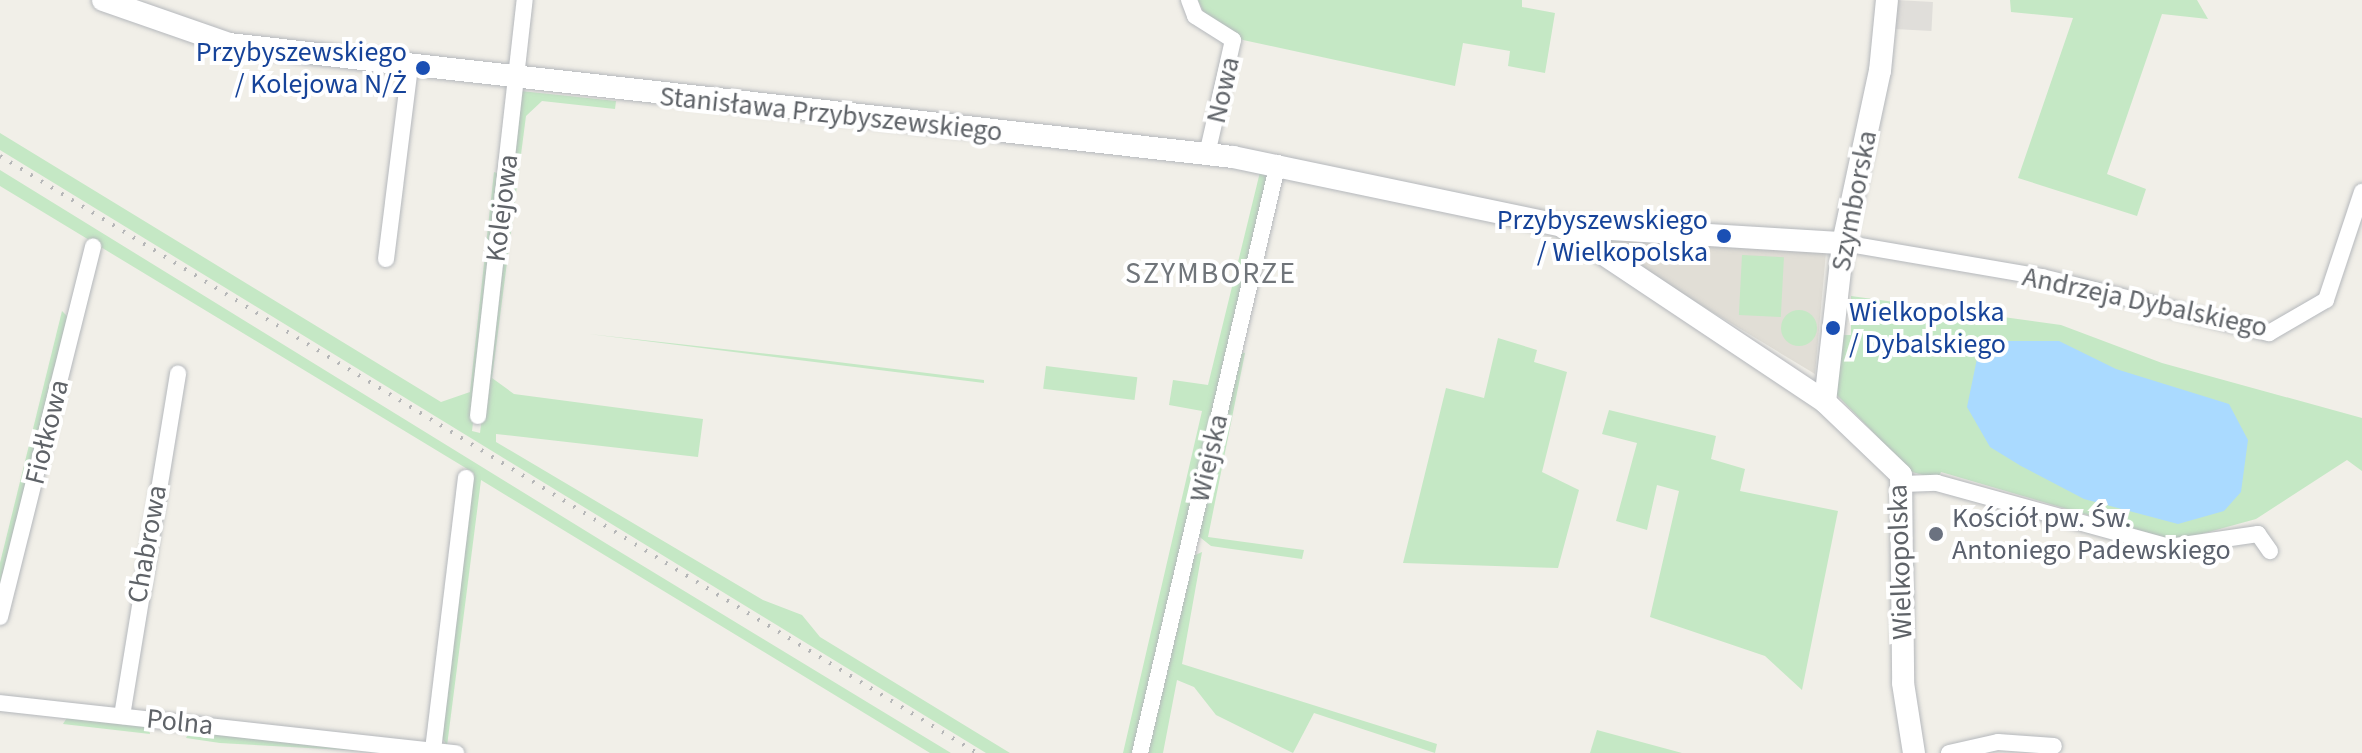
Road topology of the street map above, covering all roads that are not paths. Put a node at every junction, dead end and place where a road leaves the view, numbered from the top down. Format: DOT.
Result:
graph roads {
  1 [pos="103,0"];
  2 [pos="525,0"];
  3 [pos="1189,0"];
  4 [pos="1887,0"];
  5 [pos="410,66"];
  6 [pos="516,80"];
  7 [pos="1207,154"];
  8 [pos="1278,163"];
  9 [pos="2362,192"];
  10 [pos="1562,226"];
  11 [pos="1843,243"];
  12 [pos="93,247"];
  13 [pos="386,259"];
  14 [pos="178,374"];
  15 [pos="1825,402"];
  16 [pos="478,416"];
  17 [pos="466,478"];
  18 [pos="1903,484"];
  19 [pos="2270,551"];
  20 [pos="0,617"];
  21 [pos="0,703"];
  22 [pos="122,716"];
  23 [pos="2054,746"];
  24 [pos="433,750"];
  25 [pos="456,753"];
  26 [pos="1140,753"];
  27 [pos="1914,753"];
  28 [pos="1949,753"];
  1 -- 5 [label="street, Stanisława Przybyszewskiego"];
  2 -- 6 [label="street, Kolejowa"];
  3 -- 7 [label="street, Nowa"];
  4 -- 11 [label="street, Szymborska"];
  5 -- 6 [label="street, Stanisława Przybyszewskiego"];
  5 -- 13 [label="street"];
  6 -- 7 [label="street, Stanisława Przybyszewskiego"];
  6 -- 16 [label="street, Kolejowa"];
  7 -- 8 [label="street, Stanisława Przybyszewskiego"];
  8 -- 10 [label="street, Stanisława Przybyszewskiego"];
  8 -- 26 [label="street, Wiejska"];
  9 -- 11 [label="street, Andrzeja Dybalskiego"];
  10 -- 11 [label="street, Stanisława Przybyszewskiego"];
  10 -- 15 [label="street, Stanisława Przybyszewskiego"];
  11 -- 15 [label="street, Szymborska"];
  12 -- 20 [label="street, Fiołkowa"];
  14 -- 22 [label="street, Chabrowa"];
  15 -- 18 [label="street, Wielkopolska"];
  17 -- 24 [label="street"];
  18 -- 19 [label="street"];
  18 -- 27 [label="street, Wielkopolska"];
  21 -- 22 [label="street, Polna"];
  22 -- 24 [label="street, Polna"];
  23 -- 28 [label="street"];
  24 -- 25 [label="street, Polna"];
}
